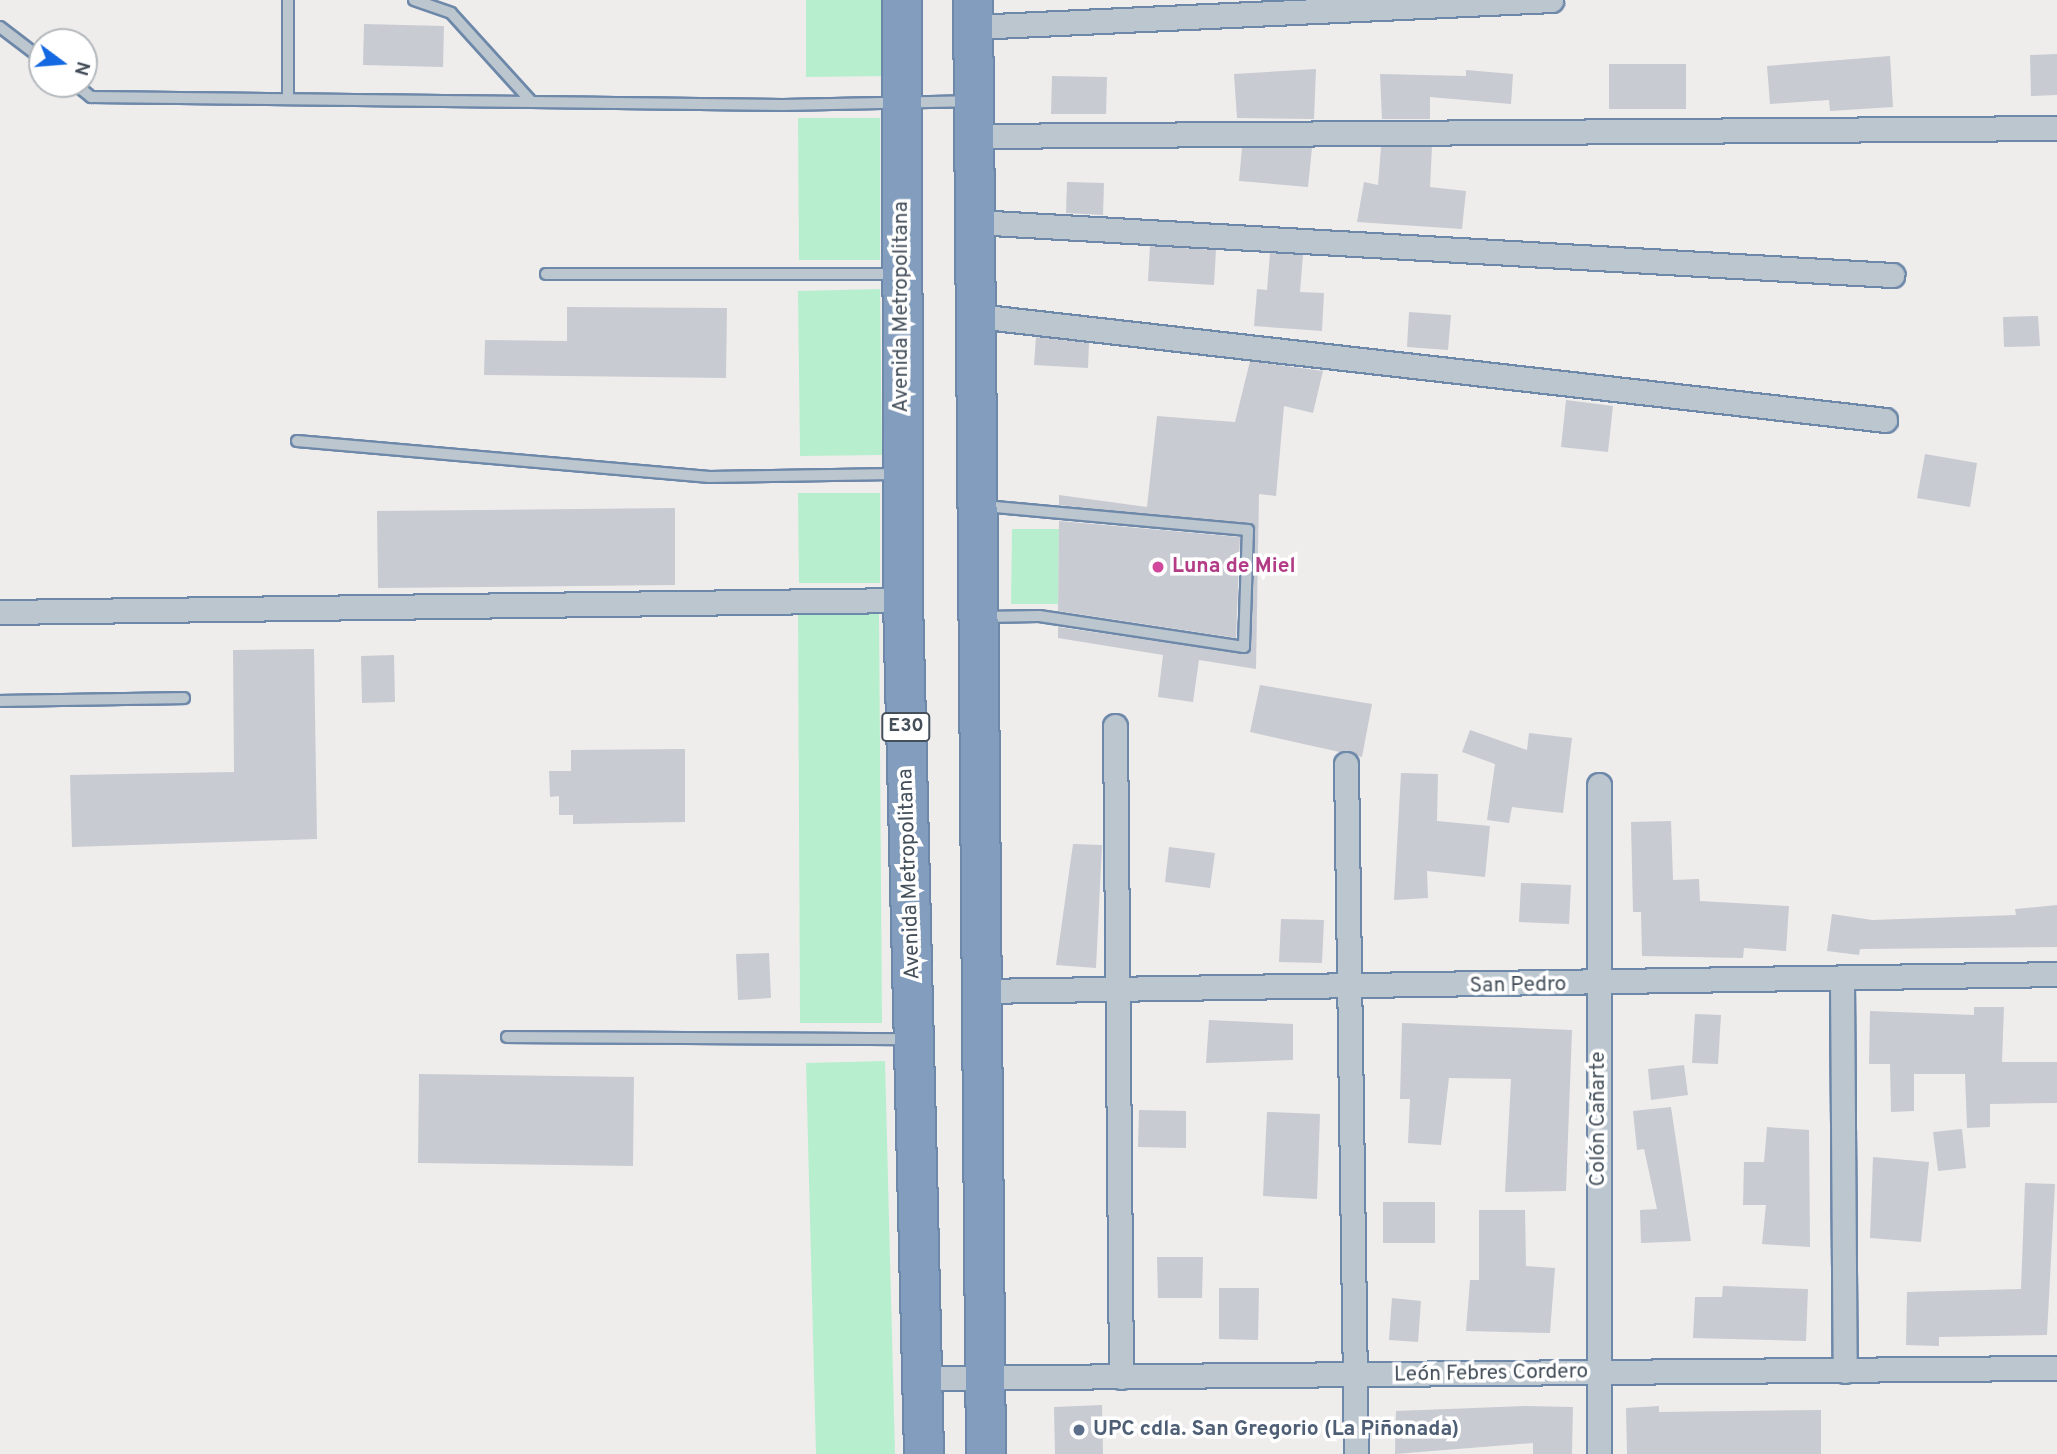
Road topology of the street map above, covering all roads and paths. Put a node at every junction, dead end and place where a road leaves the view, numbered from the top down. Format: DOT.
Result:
graph roads {
  1 [pos="288,0"];
  2 [pos="414,0"];
  3 [pos="902,0"];
  4 [pos="1551,0"];
  5 [pos="973,13"];
  6 [pos="0,27"];
  7 [pos="28,48"];
  8 [pos="98,97"];
  9 [pos="288,99"];
  10 [pos="530,100"];
  11 [pos="901,104"];
  12 [pos="973,118"];
  13 [pos="2057,128"];
  14 [pos="975,222"];
  15 [pos="546,274"];
  16 [pos="903,274"];
  17 [pos="1892,275"];
  18 [pos="977,316"];
  19 [pos="1885,420"];
  20 [pos="297,441"];
  21 [pos="901,474"];
  22 [pos="978,506"];
  23 [pos="902,600"];
  24 [pos="0,612"];
  25 [pos="978,617"];
  26 [pos="184,698"];
  27 [pos="0,701"];
  28 [pos="1115,726"];
  29 [pos="1346,764"];
  30 [pos="1599,785"];
  31 [pos="2057,974"];
  32 [pos="1842,982"];
  33 [pos="1600,985"];
  34 [pos="1349,988"];
  35 [pos="1116,989"];
  36 [pos="979,991"];
  37 [pos="507,1037"];
  38 [pos="915,1039"];
  39 [pos="2057,1368"];
  40 [pos="1845,1371"];
  41 [pos="1598,1373"];
  42 [pos="985,1376"];
  43 [pos="1355,1376"];
  44 [pos="1121,1377"];
  45 [pos="924,1378"];
  46 [pos="925,1454"];
  47 [pos="986,1454"];
  48 [pos="1356,1454"];
  49 [pos="1599,1454"];
  1 -- 9 [label="lane"];
  2 -- 10 [label="lane"];
  3 -- 11 [label="highway, Avenida Metropolitana / E30"];
  4 -- 5 [label="street"];
  5 -- 12 [label="highway"];
  6 -- 7 [label="lane"];
  8 -- 9 [label="lane"];
  9 -- 10 [label="lane"];
  10 -- 11 [label="lane"];
  11 -- 12 [label="lane"];
  11 -- 16 [label="highway, Avenida Metropolitana / E30"];
  12 -- 13 [label="street"];
  12 -- 14 [label="highway"];
  14 -- 17 [label="street"];
  14 -- 18 [label="highway"];
  15 -- 16 [label="lane"];
  16 -- 21 [label="highway, Avenida Metropolitana / E30"];
  18 -- 19 [label="street"];
  18 -- 22 [label="highway"];
  20 -- 21 [label="lane"];
  21 -- 23 [label="highway, Avenida Metropolitana / E30"];
  22 -- 25 [label="highway"];
  22 -- 25 [label="lane"];
  23 -- 24 [label="street"];
  23 -- 38 [label="highway, Avenida Metropolitana / E30"];
  25 -- 36 [label="highway"];
  26 -- 27 [label="lane"];
  28 -- 35 [label="street"];
  29 -- 34 [label="street"];
  30 -- 33 [label="street, Colón Cañarte"];
  31 -- 32 [label="street, San Pedro"];
  32 -- 33 [label="street, San Pedro"];
  32 -- 40 [label="street"];
  33 -- 34 [label="street, San Pedro"];
  33 -- 41 [label="street, Colón Cañarte"];
  34 -- 35 [label="street, San Pedro"];
  34 -- 43 [label="street"];
  35 -- 36 [label="street, San Pedro"];
  35 -- 44 [label="street"];
  36 -- 42 [label="highway"];
  37 -- 38 [label="lane"];
  38 -- 45 [label="highway, Avenida Metropolitana / E30"];
  39 -- 40 [label="street, León Febres Cordero"];
  40 -- 41 [label="street, León Febres Cordero"];
  41 -- 43 [label="street, León Febres Cordero"];
  41 -- 49 [label="street, Colón Cañarte"];
  42 -- 44 [label="street, León Febres Cordero"];
  42 -- 45 [label="street, León Febres Cordero"];
  42 -- 47 [label="highway"];
  43 -- 44 [label="street, León Febres Cordero"];
  43 -- 48 [label="street"];
  45 -- 46 [label="highway, Avenida Metropolitana / E30"];
}
